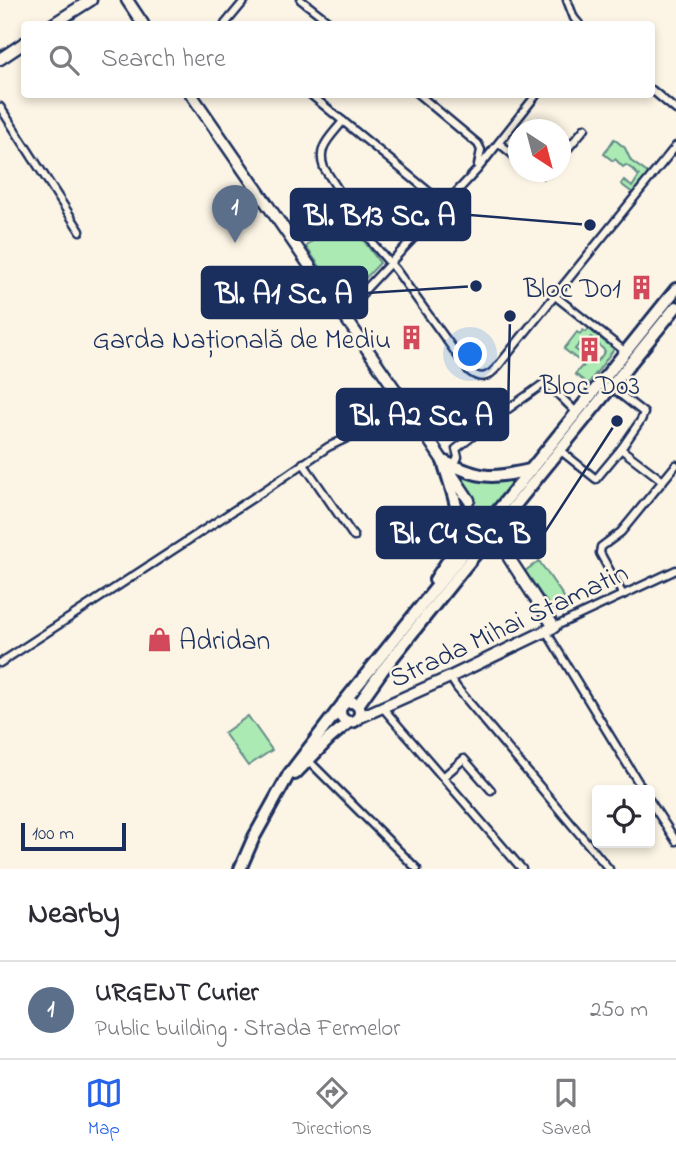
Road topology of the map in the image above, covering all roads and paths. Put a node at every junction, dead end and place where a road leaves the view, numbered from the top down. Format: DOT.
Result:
graph roads {
  1 [pos="91,0"];
  2 [pos="127,0"];
  3 [pos="245,0"];
  4 [pos="301,0"];
  5 [pos="568,0"];
  6 [pos="58,21"];
  7 [pos="142,21"];
  8 [pos="228,21"];
  9 [pos="328,21"];
  10 [pos="576,21"];
  11 [pos="21,45"];
  12 [pos="0,59"];
  13 [pos="655,92"];
  14 [pos="194,98"];
  15 [pos="315,98"];
  16 [pos="423,98"];
  17 [pos="534,98"];
  18 [pos="0,107"];
  19 [pos="676,110"];
  20 [pos="343,121"];
  21 [pos="585,128"];
  22 [pos="499,143"];
  23 [pos="571,146"];
  24 [pos="676,146"];
  25 [pos="508,150"];
  26 [pos="477,170"];
  27 [pos="444,205"];
  28 [pos="80,232"];
  29 [pos="390,264"];
  30 [pos="676,289"];
  31 [pos="364,291"];
  32 [pos="555,296"];
  33 [pos="333,301"];
  34 [pos="676,307"];
  35 [pos="346,319"];
  36 [pos="630,355"];
  37 [pos="611,387"];
  38 [pos="403,401"];
  39 [pos="577,413"];
  40 [pos="565,437"];
  41 [pos="621,449"];
  42 [pos="561,451"];
  43 [pos="303,463"];
  44 [pos="448,464"];
  45 [pos="676,465"];
  46 [pos="530,470"];
  47 [pos="663,481"];
  48 [pos="469,500"];
  49 [pos="354,537"];
  50 [pos="509,558"];
  51 [pos="676,570"];
  52 [pos="623,594"];
  53 [pos="419,609"];
  54 [pos="550,629"];
  55 [pos="0,663"];
  56 [pos="450,677"];
  57 [pos="342,705"];
  58 [pos="358,705"];
  59 [pos="383,708"];
  60 [pos="354,720"];
  61 [pos="308,760"];
  62 [pos="443,777"];
  63 [pos="640,785"];
  64 [pos="491,790"];
  65 [pos="273,801"];
  66 [pos="655,809"];
  67 [pos="676,841"];
  68 [pos="240,869"];
  69 [pos="417,869"];
  70 [pos="522,869"];
  71 [pos="609,869"];
  1 -- 6 [label="street"];
  2 -- 7 [label="street"];
  3 -- 8 [label="street"];
  4 -- 9 [label="street"];
  5 -- 10 [label="street"];
  11 -- 12 [label="street"];
  13 -- 19 [label="street"];
  14 -- 33 [label="street"];
  15 -- 20 [label="street"];
  16 -- 26 [label="street"];
  17 -- 22 [label="street"];
  18 -- 28 [label="street"];
  20 -- 27 [label="street"];
  20 -- 29 [label="street"];
  21 -- 23 [label="street"];
  22 -- 25 [label="street"];
  22 -- 26 [label="street"];
  24 -- 32 [label="street"];
  26 -- 27 [label="street"];
  27 -- 29 [label="street"];
  29 -- 31 [label="street"];
  29 -- 32 [label="street"];
  30 -- 36 [label="main road"];
  31 -- 33 [label="street"];
  31 -- 35 [label="street"];
  32 -- 36 [label="street"];
  33 -- 35 [label="street"];
  34 -- 36 [label="main road"];
  35 -- 38 [label="street"];
  36 -- 37 [label="main road"];
  36 -- 39 [label="main road"];
  37 -- 40 [label="main road"];
  37 -- 41 [label="street"];
  38 -- 43 [label="street"];
  38 -- 44 [label="street"];
  39 -- 40 [label="main road"];
  39 -- 44 [label="street"];
  40 -- 42 [label="main road"];
  40 -- 46 [label="main road"];
  41 -- 42 [label="street"];
  41 -- 47 [label="street"];
  42 -- 58 [label="main road"];
  43 -- 49 [label="street"];
  43 -- 55 [label="street"];
  44 -- 46 [label="main road"];
  44 -- 48 [label="street"];
  44 -- 53 [label="main road"];
  45 -- 47 [label="street"];
  46 -- 53 [label="main road"];
  47 -- 52 [label="street"];
  50 -- 54 [label="street"];
  51 -- 52 [label="street, Strada Mihai Stamatin"];
  52 -- 54 [label="street, Strada Mihai Stamatin"];
  53 -- 57 [label="main road"];
  54 -- 56 [label="street, Strada Mihai Stamatin"];
  54 -- 63 [label="street"];
  56 -- 59 [label="street, Strada Mihai Stamatin"];
  56 -- 71 [label="street"];
  57 -- 58 [label="main road"];
  57 -- 60 [label="main road"];
  57 -- 65 [label="main road"];
  58 -- 60 [label="main road"];
  59 -- 60 [label="street, Strada Mihai Stamatin"];
  59 -- 62 [label="street"];
  60 -- 61 [label="main road"];
  61 -- 65 [label="main road"];
  61 -- 69 [label="street"];
  62 -- 64 [label="street"];
  62 -- 70 [label="street"];
  65 -- 68 [label="main road"];
  66 -- 67 [label="street"];
}
